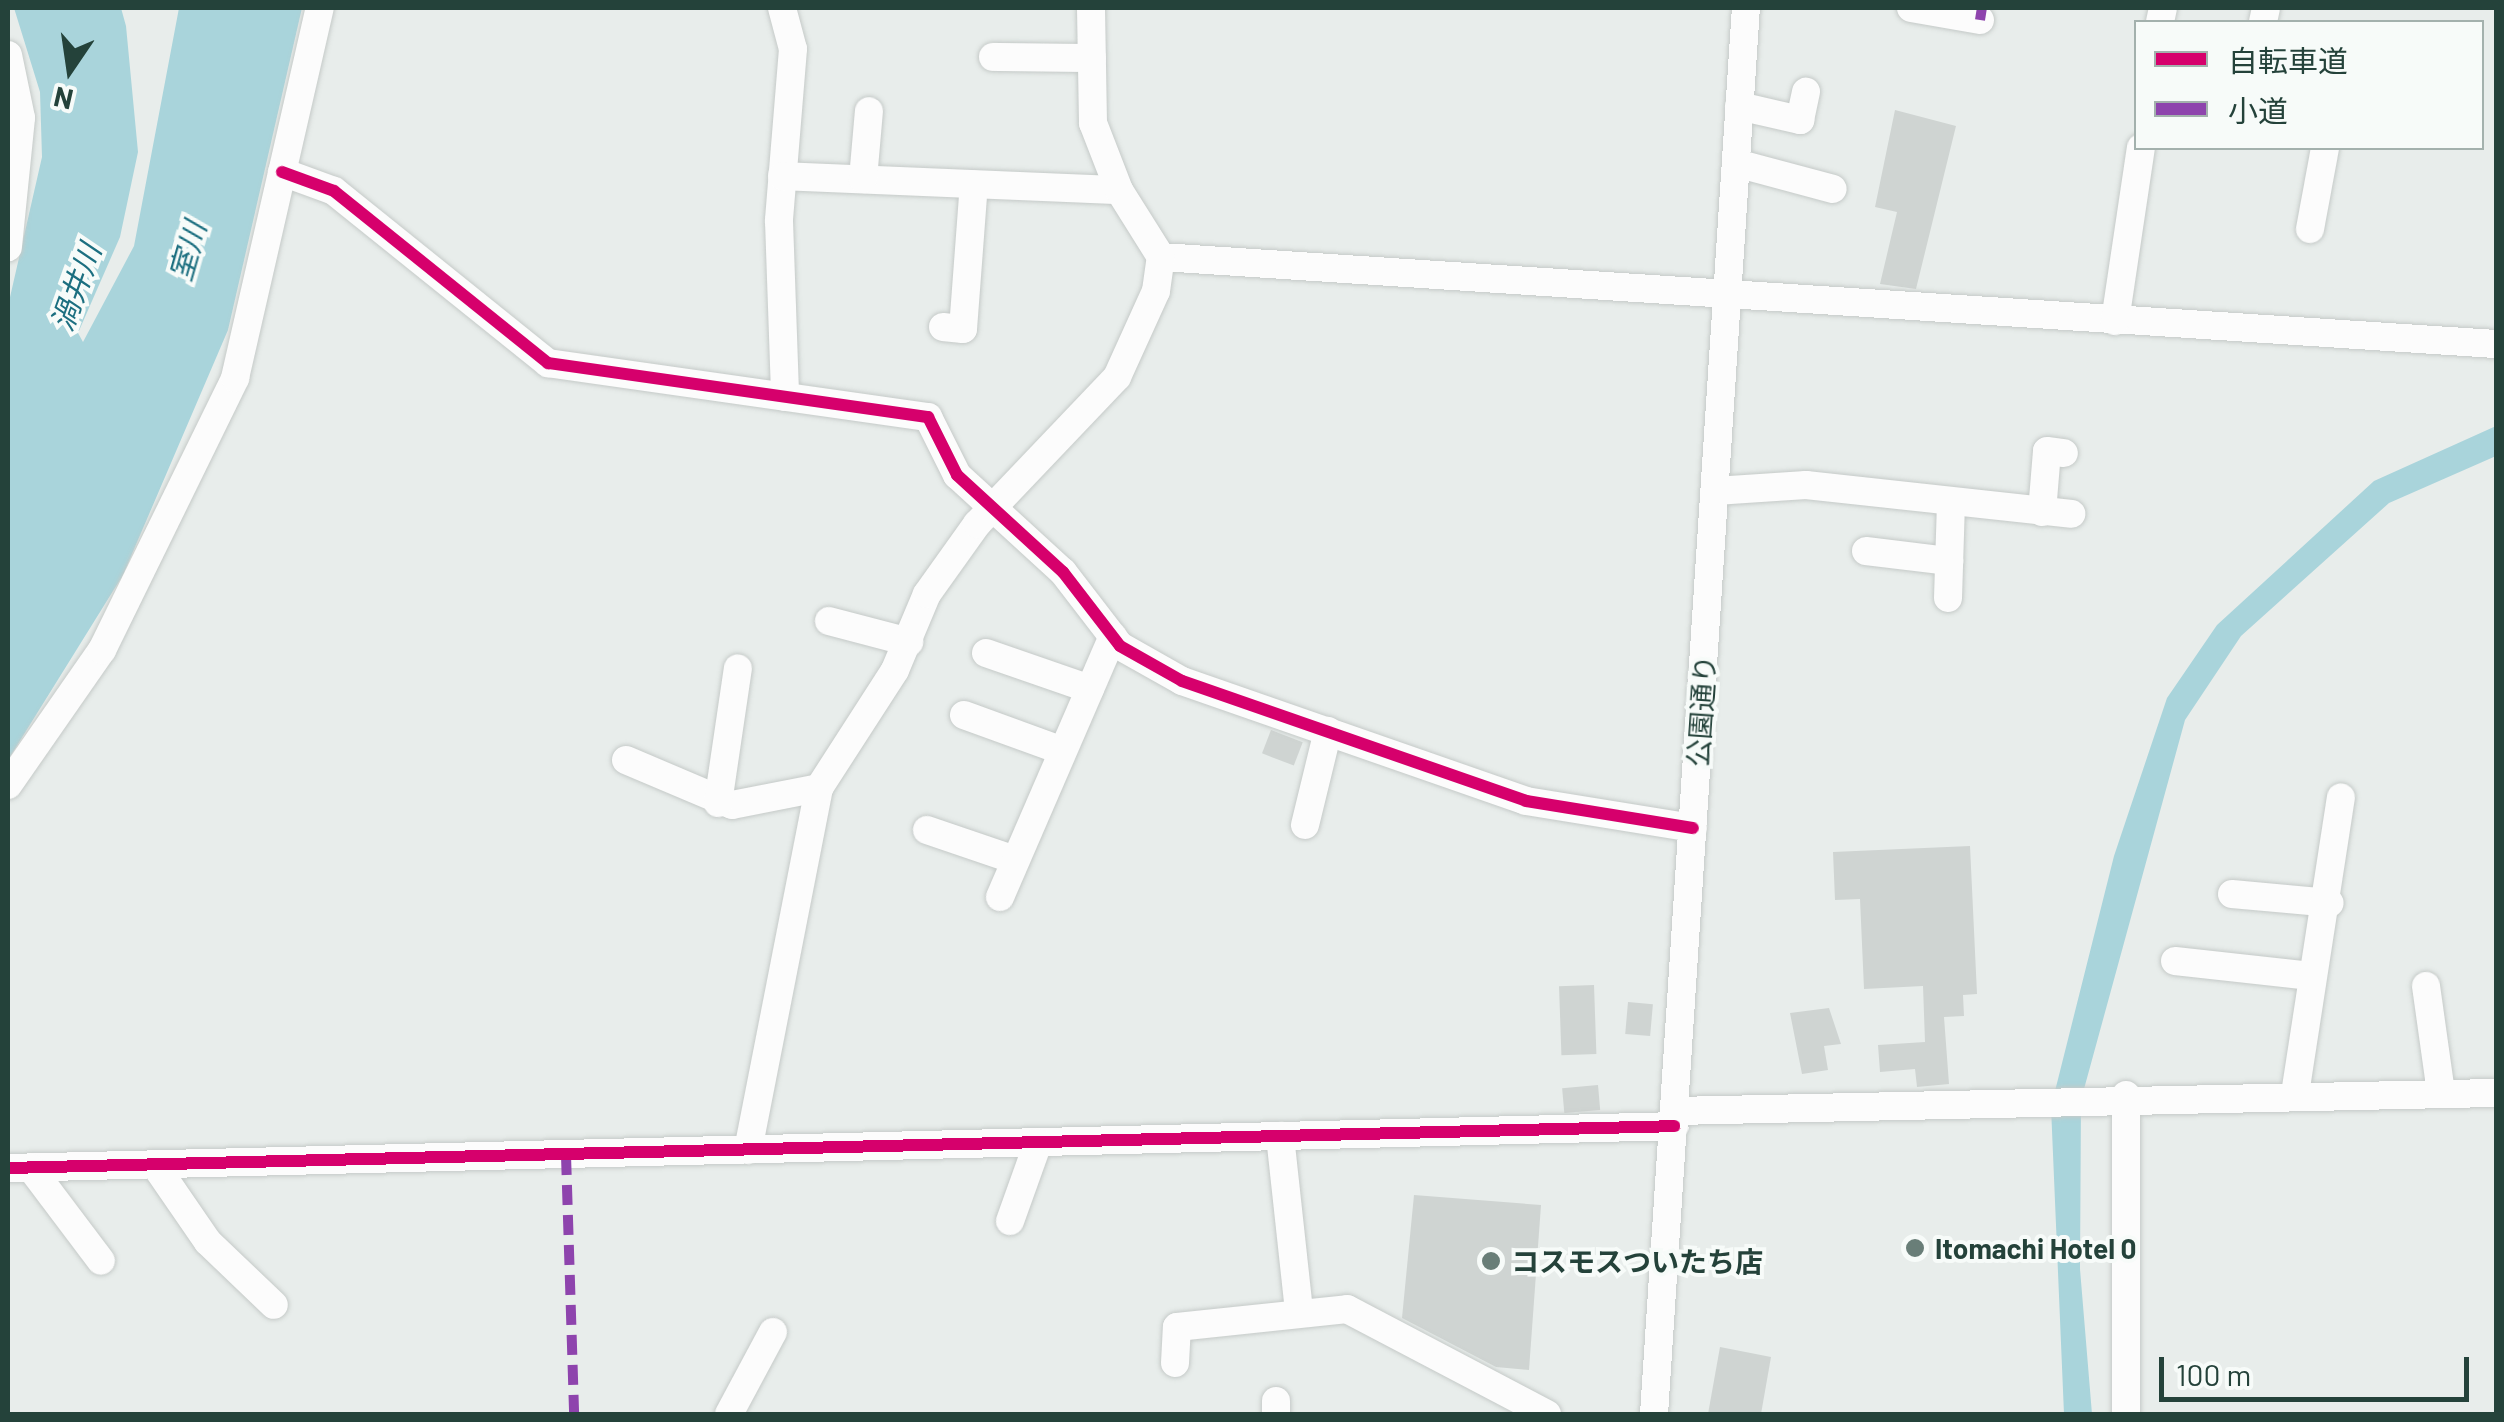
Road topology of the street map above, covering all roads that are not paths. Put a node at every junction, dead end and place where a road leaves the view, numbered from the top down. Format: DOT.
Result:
graph roads {
  1 [pos="320,8"];
  2 [pos="782,8"];
  3 [pos="1091,8"];
  4 [pos="1746,8"];
  5 [pos="1911,8"];
  6 [pos="1980,20"];
  7 [pos="8,55"];
  8 [pos="993,57"];
  9 [pos="1092,58"];
  10 [pos="1806,92"];
  11 [pos="1739,106"];
  12 [pos="869,111"];
  13 [pos="2141,150"];
  14 [pos="2325,150"];
  15 [pos="1736,163"];
  16 [pos="282,172"];
  17 [pos="782,176"];
  18 [pos="863,179"];
  19 [pos="974,184"];
  20 [pos="1833,189"];
  21 [pos="1119,190"];
  22 [pos="2310,229"];
  23 [pos="8,247"];
  24 [pos="1161,256"];
  25 [pos="1728,295"];
  26 [pos="2115,320"];
  27 [pos="943,327"];
  28 [pos="2496,344"];
  29 [pos="785,397"];
  30 [pos="2064,454"];
  31 [pos="1715,491"];
  32 [pos="1951,502"];
  33 [pos="995,505"];
  34 [pos="2042,512"];
  35 [pos="2071,514"];
  36 [pos="1866,550"];
  37 [pos="1949,560"];
  38 [pos="1948,598"];
  39 [pos="829,621"];
  40 [pos="1112,636"];
  41 [pos="908,642"];
  42 [pos="986,654"];
  43 [pos="738,668"];
  44 [pos="1090,689"];
  45 [pos="964,715"];
  46 [pos="1328,731"];
  47 [pos="1063,751"];
  48 [pos="626,760"];
  49 [pos="8,784"];
  50 [pos="819,788"];
  51 [pos="2340,798"];
  52 [pos="718,803"];
  53 [pos="1306,824"];
  54 [pos="1693,828"];
  55 [pos="927,830"];
  56 [pos="1016,860"];
  57 [pos="2232,894"];
  58 [pos="1000,897"];
  59 [pos="2330,903"];
  60 [pos="2176,961"];
  61 [pos="2311,976"];
  62 [pos="2426,986"];
  63 [pos="2441,1093"];
  64 [pos="2496,1093"];
  65 [pos="2295,1094"];
  66 [pos="2126,1095"];
  67 [pos="1674,1119"];
  68 [pos="1280,1136"];
  69 [pos="1038,1142"];
  70 [pos="748,1150"];
  71 [pos="154,1165"];
  72 [pos="19,1168"];
  73 [pos="1010,1222"];
  74 [pos="100,1261"];
  75 [pos="274,1306"];
  76 [pos="1299,1312"];
  77 [pos="773,1332"];
  78 [pos="1176,1363"];
  79 [pos="729,1414"];
  80 [pos="1547,1414"];
  81 [pos="1654,1414"];
  82 [pos="2126,1414"];
  1 -- 16 [label="street"];
  2 -- 17 [label="street"];
  3 -- 9 [label="street"];
  4 -- 11 [label="street, 公園通り"];
  5 -- 6 [label="street"];
  7 -- 23 [label="street"];
  8 -- 9 [label="street"];
  9 -- 21 [label="street"];
  10 -- 11 [label="street"];
  11 -- 15 [label="street, 公園通り"];
  12 -- 18 [label="street"];
  13 -- 26 [label="street"];
  14 -- 22 [label="street"];
  15 -- 20 [label="street"];
  15 -- 25 [label="street, 公園通り"];
  16 -- 29 [label="street"];
  16 -- 49 [label="street"];
  17 -- 18 [label="street"];
  17 -- 29 [label="street"];
  18 -- 19 [label="street"];
  19 -- 21 [label="street"];
  19 -- 27 [label="street"];
  21 -- 24 [label="street"];
  24 -- 25 [label="street"];
  24 -- 33 [label="street"];
  25 -- 26 [label="street"];
  25 -- 31 [label="street, 公園通り"];
  26 -- 28 [label="street"];
  29 -- 33 [label="street"];
  30 -- 34 [label="street"];
  31 -- 32 [label="street"];
  31 -- 54 [label="street, 公園通り"];
  32 -- 34 [label="street"];
  32 -- 37 [label="street"];
  33 -- 40 [label="street"];
  33 -- 41 [label="street"];
  34 -- 35 [label="street"];
  36 -- 37 [label="street"];
  37 -- 38 [label="street"];
  39 -- 41 [label="street"];
  40 -- 44 [label="street"];
  40 -- 46 [label="street"];
  41 -- 50 [label="street"];
  42 -- 44 [label="street"];
  43 -- 52 [label="street"];
  44 -- 47 [label="street"];
  45 -- 47 [label="street"];
  46 -- 53 [label="street"];
  46 -- 54 [label="street"];
  47 -- 56 [label="street"];
  48 -- 52 [label="street"];
  50 -- 52 [label="street"];
  50 -- 70 [label="street"];
  51 -- 59 [label="street"];
  54 -- 67 [label="street, 公園通り"];
  55 -- 56 [label="street"];
  56 -- 58 [label="street"];
  57 -- 59 [label="street"];
  59 -- 61 [label="street"];
  60 -- 61 [label="street"];
  61 -- 65 [label="street"];
  62 -- 63 [label="street"];
  63 -- 64 [label="street"];
  63 -- 65 [label="street"];
  65 -- 66 [label="street"];
  66 -- 67 [label="street"];
  66 -- 82 [label="street"];
  67 -- 68 [label="street"];
  67 -- 81 [label="street, 公園通り"];
  68 -- 69 [label="street"];
  68 -- 76 [label="street"];
  69 -- 70 [label="street"];
  69 -- 73 [label="street"];
  70 -- 71 [label="street"];
  71 -- 72 [label="street"];
  71 -- 75 [label="street"];
  72 -- 74 [label="street"];
  76 -- 78 [label="street"];
  76 -- 80 [label="street"];
  77 -- 79 [label="street"];
}
